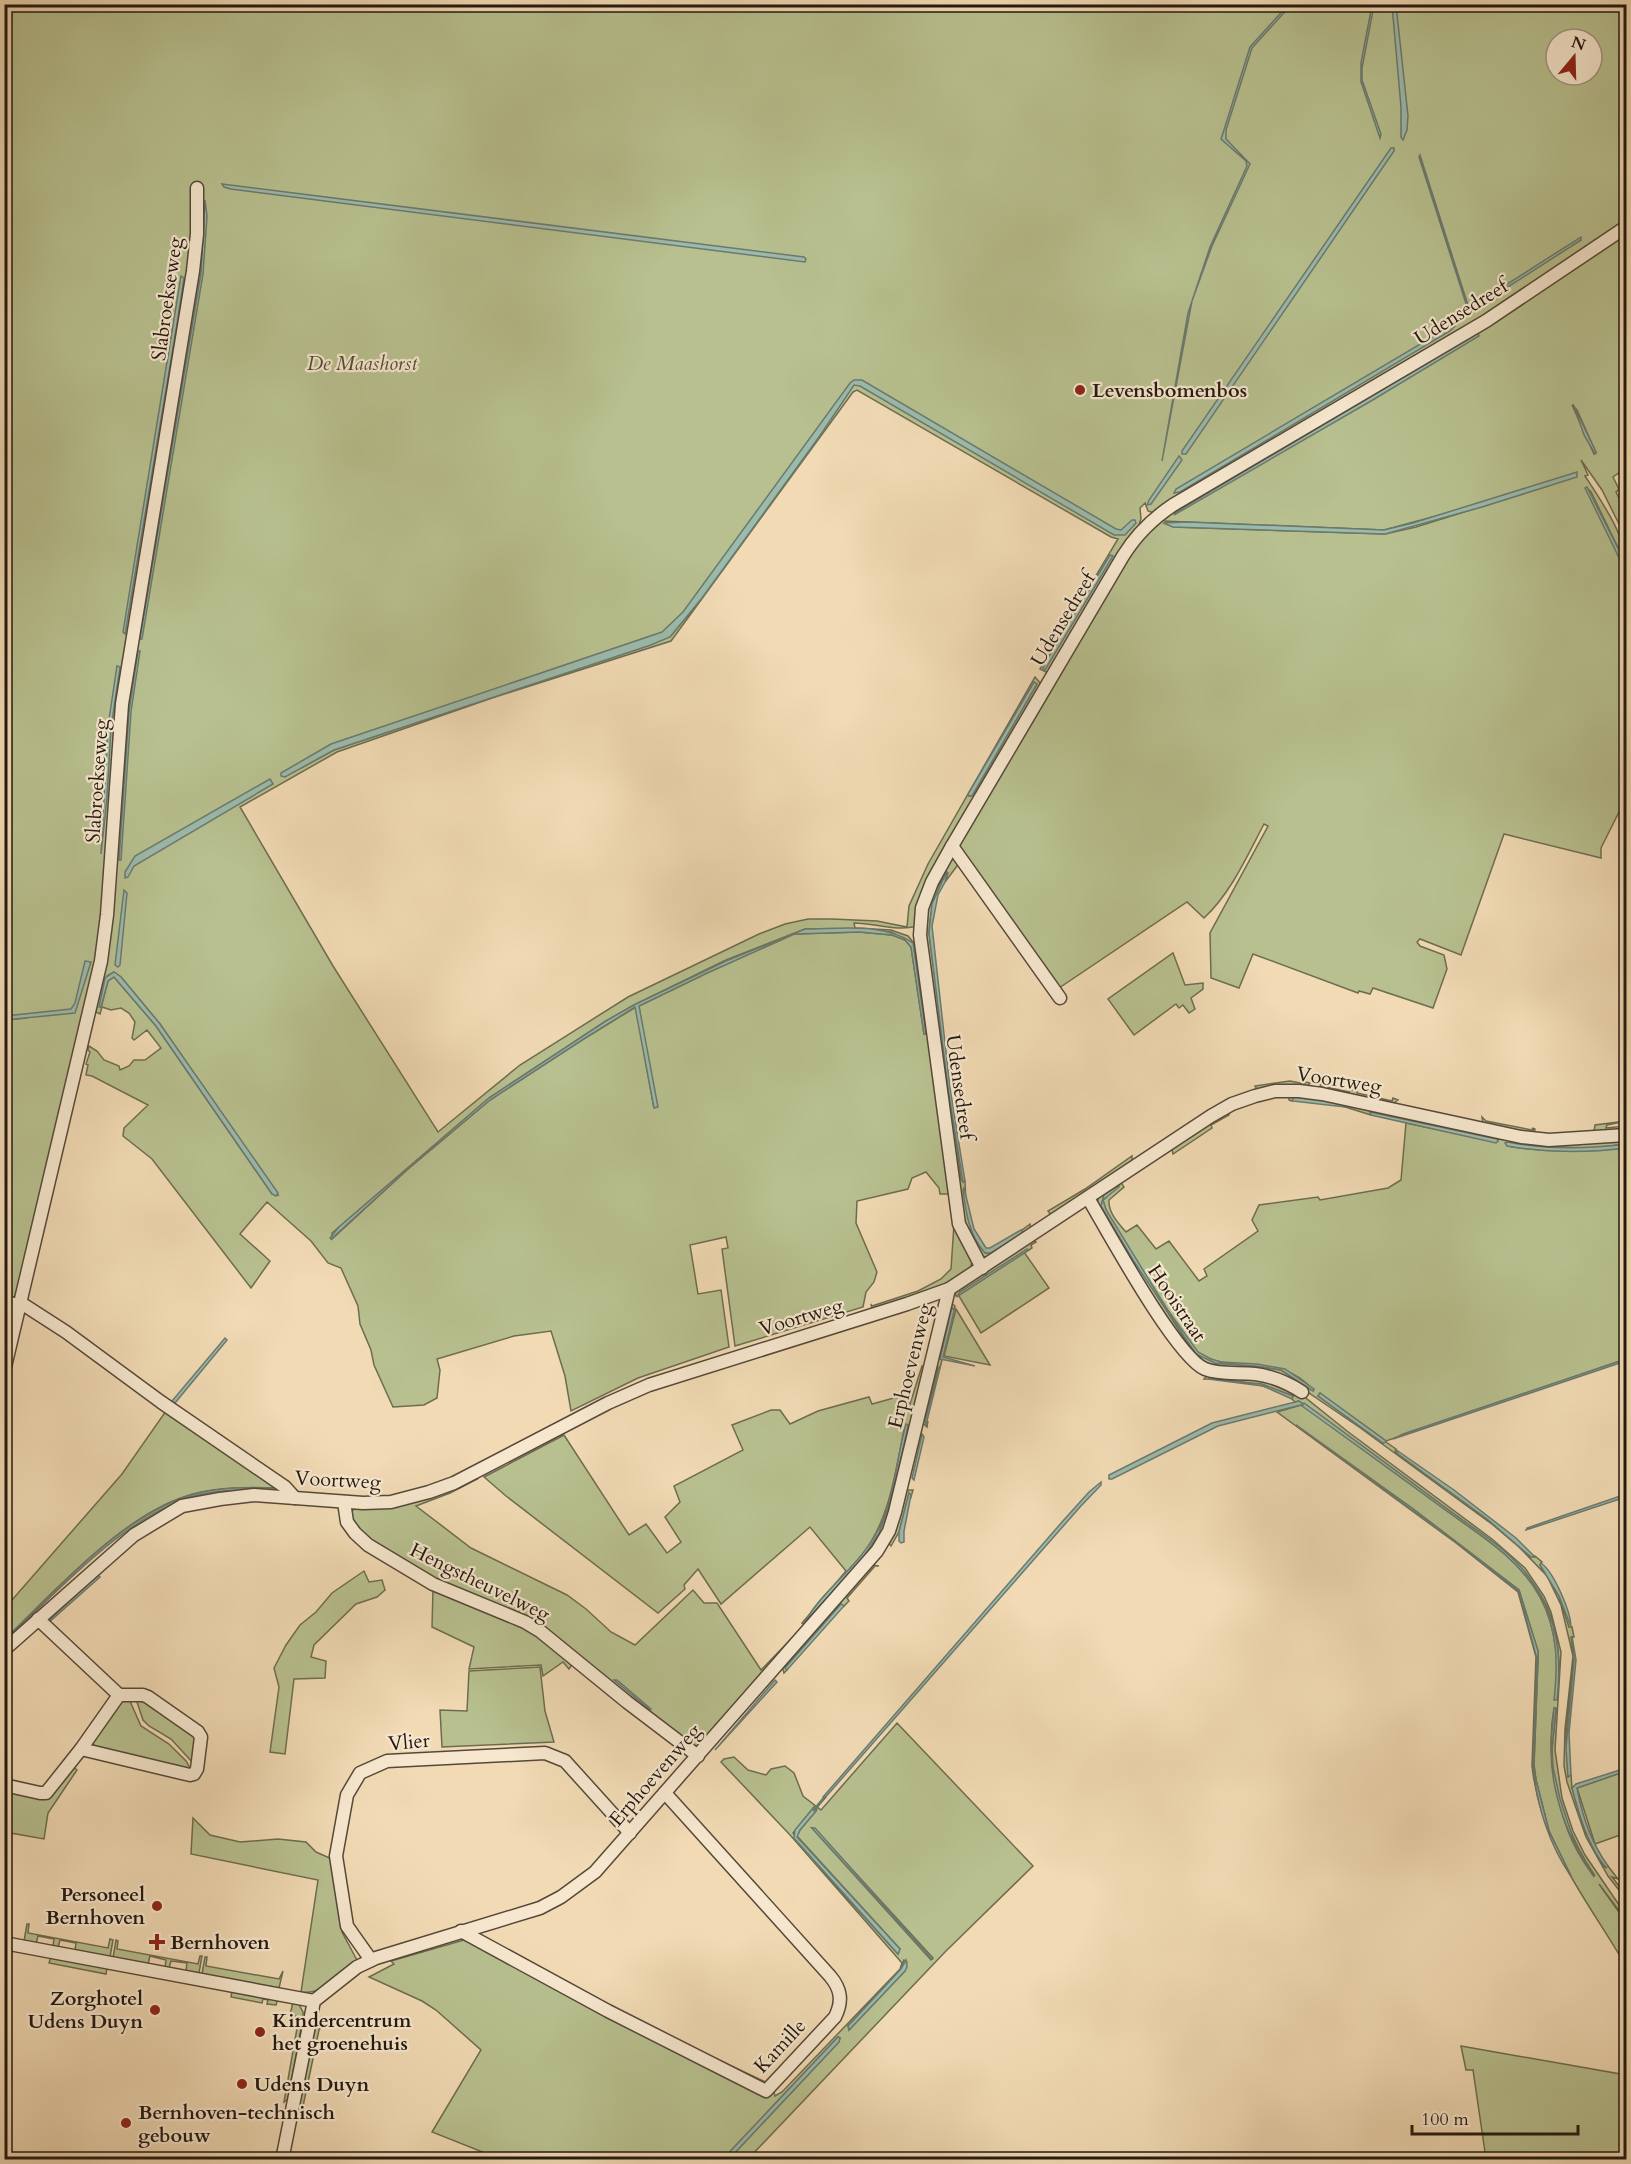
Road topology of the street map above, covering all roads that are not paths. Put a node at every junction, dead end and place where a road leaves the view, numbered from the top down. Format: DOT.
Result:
graph roads {
  1 [pos="197,188"];
  2 [pos="1626,227"];
  3 [pos="952,846"];
  4 [pos="1060,998"];
  5 [pos="1626,1135"];
  6 [pos="1088,1198"];
  7 [pos="982,1268"];
  8 [pos="949,1289"];
  9 [pos="4,1301"];
  10 [pos="20,1304"];
  11 [pos="4,1371"];
  12 [pos="1302,1392"];
  13 [pos="295,1498"];
  14 [pos="344,1502"];
  15 [pos="38,1619"];
  16 [pos="4,1650"];
  17 [pos="119,1695"];
  18 [pos="81,1749"];
  19 [pos="698,1756"];
  20 [pos="4,1785"];
  21 [pos="665,1793"];
  22 [pos="630,1833"];
  23 [pos="461,1931"];
  24 [pos="4,1943"];
  25 [pos="371,1960"];
  26 [pos="314,2001"];
  27 [pos="282,2160"];
  1 -- 10 [label="street, Slabroekseweg"];
  2 -- 3 [label="street, Udensedreef"];
  3 -- 4 [label="street"];
  3 -- 7 [label="street, Udensedreef"];
  5 -- 6 [label="street, Voortweg"];
  6 -- 7 [label="street, Voortweg"];
  6 -- 12 [label="street, Hooistraat"];
  7 -- 8 [label="street, Voortweg"];
  8 -- 14 [label="street, Voortweg"];
  8 -- 19 [label="street, Erphoevenweg"];
  9 -- 10 [label="street"];
  10 -- 11 [label="street, Slabroekseweg"];
  10 -- 13 [label="street"];
  13 -- 14 [label="street, Voortweg"];
  13 -- 15 [label="street, Voortweg"];
  14 -- 19 [label="street, Hengstheuvelweg"];
  15 -- 16 [label="street, Voortweg"];
  15 -- 17 [label="street"];
  17 -- 18 [label="street"];
  17 -- 18 [label="street"];
  18 -- 20 [label="street"];
  19 -- 21 [label="street, Erphoevenweg"];
  21 -- 22 [label="street, Erphoevenweg"];
  21 -- 23 [label="street, Kamille"];
  22 -- 23 [label="street, Erphoevenweg"];
  22 -- 25 [label="street, Vlier"];
  23 -- 25 [label="street, Erphoevenweg"];
  24 -- 26 [label="street"];
  25 -- 26 [label="street, Erphoevenweg"];
  26 -- 27 [label="street"];
}
